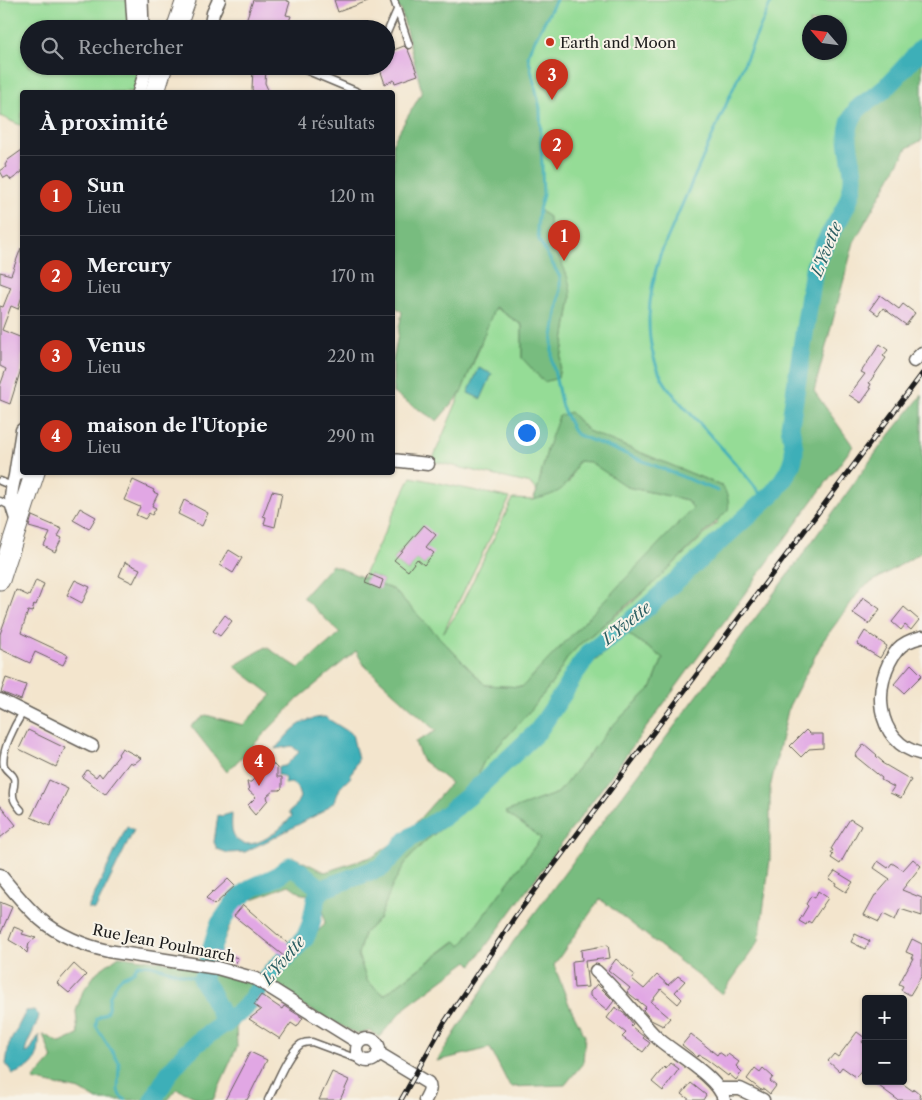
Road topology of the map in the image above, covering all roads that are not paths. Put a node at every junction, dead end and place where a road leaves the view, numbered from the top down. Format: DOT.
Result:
graph roads {
  1 [pos="132,0"];
  2 [pos="140,0"];
  3 [pos="186,0"];
  4 [pos="219,0"];
  5 [pos="394,0"];
  6 [pos="397,10"];
  7 [pos="133,20"];
  8 [pos="141,20"];
  9 [pos="179,20"];
  10 [pos="212,20"];
  11 [pos="393,20"];
  12 [pos="410,45"];
  13 [pos="144,75"];
  14 [pos="160,75"];
  15 [pos="317,75"];
  16 [pos="140,90"];
  17 [pos="156,90"];
  18 [pos="353,90"];
  19 [pos="20,446"];
  20 [pos="395,460"];
  21 [pos="428,464"];
  22 [pos="34,475"];
  23 [pos="16,478"];
  24 [pos="0,481"];
  25 [pos="6,504"];
  26 [pos="18,524"];
  27 [pos="0,580"];
  28 [pos="922,637"];
  29 [pos="0,700"];
  30 [pos="23,712"];
  31 [pos="92,746"];
  32 [pos="922,754"];
  33 [pos="21,810"];
  34 [pos="0,875"];
  35 [pos="596,971"];
  36 [pos="359,1043"];
  37 [pos="378,1053"];
  38 [pos="362,1059"];
  39 [pos="722,1094"];
  40 [pos="268,1100"];
  41 [pos="424,1100"];
  42 [pos="763,1100"];
  1 -- 7 [label="street"];
  2 -- 8 [label="street"];
  3 -- 9 [label="main road"];
  4 -- 10 [label="street"];
  5 -- 6 [label="lane"];
  6 -- 11 [label="lane"];
  6 -- 12 [label="lane"];
  13 -- 16 [label="street"];
  14 -- 17 [label="main road"];
  15 -- 18 [label="lane"];
  19 -- 23 [label="street"];
  20 -- 21 [label="street"];
  22 -- 26 [label="main road"];
  23 -- 24 [label="lane"];
  23 -- 25 [label="street"];
  25 -- 26 [label="street"];
  26 -- 27 [label="main road"];
  28 -- 32 [label="street"];
  29 -- 30 [label="street"];
  30 -- 31 [label="street"];
  30 -- 33 [label="lane"];
  34 -- 36 [label="street, Rue Jean Poulmarch"];
  35 -- 39 [label="street"];
  36 -- 37 [label="street"];
  36 -- 38 [label="street"];
  37 -- 38 [label="street"];
  37 -- 41 [label="street"];
  38 -- 40 [label="lane"];
  39 -- 42 [label="street"];
}
